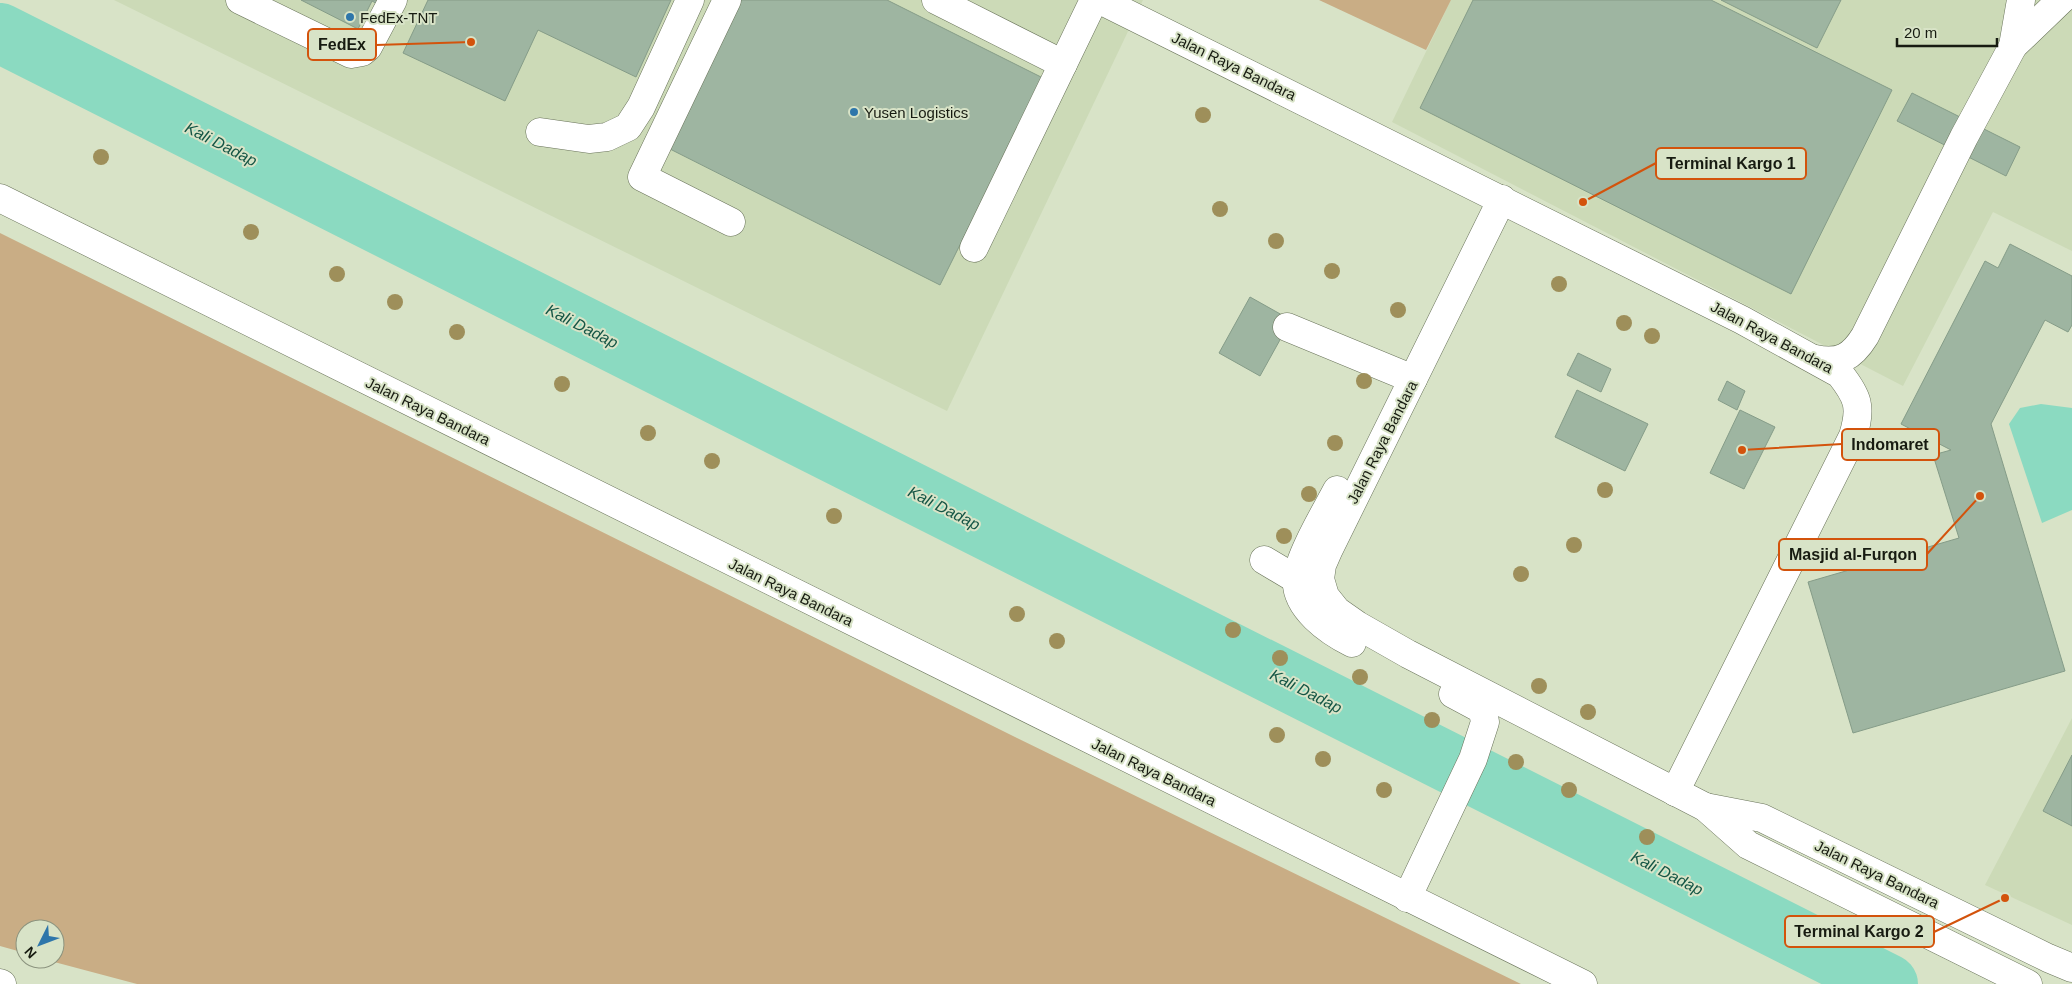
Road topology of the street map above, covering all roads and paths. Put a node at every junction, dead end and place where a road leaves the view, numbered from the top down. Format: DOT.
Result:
graph roads {
  1 [pos="240,0"];
  2 [pos="393,0"];
  3 [pos="690,0"];
  4 [pos="727,0"];
  5 [pos="936,0"];
  6 [pos="1094,0"];
  7 [pos="1100,0"];
  8 [pos="2021,0"];
  9 [pos="2061,0"];
  10 [pos="2013,46"];
  11 [pos="1063,64"];
  12 [pos="540,132"];
  13 [pos="0,198"];
  14 [pos="1502,199"];
  15 [pos="731,222"];
  16 [pos="974,248"];
  17 [pos="1287,327"];
  18 [pos="1815,359"];
  19 [pos="1413,379"];
  20 [pos="1264,560"];
  21 [pos="1297,578"];
  22 [pos="1326,596"];
  23 [pos="1675,792"];
  24 [pos="1705,807"];
  25 [pos="1406,898"];
  26 [pos="2060,963"];
  27 [pos="1583,984"];
  28 [pos="2028,984"];
  29 [pos="2036,984"];
  1 -- 2 [label="street"];
  3 -- 12 [label="street"];
  4 -- 15 [label="street"];
  5 -- 11 [label="street"];
  6 -- 11 [label="street"];
  7 -- 14 [label="street, Jalan Raya Bandara"];
  8 -- 10 [label="street"];
  9 -- 10 [label="street"];
  10 -- 18 [label="street"];
  11 -- 16 [label="street"];
  13 -- 25 [label="street, Jalan Raya Bandara"];
  14 -- 18 [label="street, Jalan Raya Bandara"];
  14 -- 19 [label="street, Jalan Raya Bandara"];
  17 -- 19 [label="street"];
  18 -- 23 [label="street, Jalan Raya Bandara"];
  19 -- 21 [label="street"];
  19 -- 22 [label="street, Jalan Raya Bandara"];
  20 -- 21 [label="street"];
  21 -- 22 [label="street"];
  21 -- 25 [label="street"];
  22 -- 23 [label="street, Jalan Raya Bandara"];
  23 -- 24 [label="street, Jalan Raya Bandara"];
  24 -- 26 [label="street, Jalan Raya Bandara"];
  24 -- 28 [label="street, Jalan Raya Bandara"];
  25 -- 27 [label="street, Jalan Raya Bandara"];
  26 -- 29 [label="street"];
}
